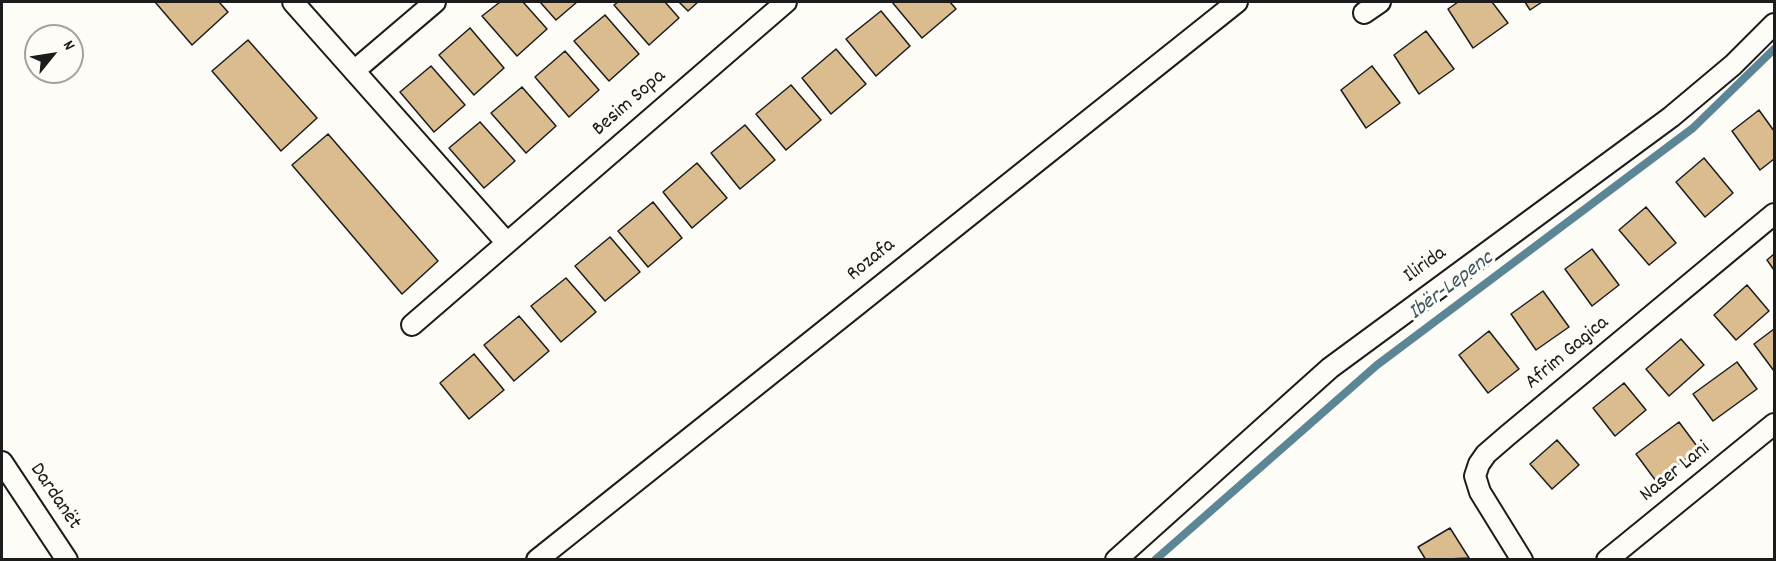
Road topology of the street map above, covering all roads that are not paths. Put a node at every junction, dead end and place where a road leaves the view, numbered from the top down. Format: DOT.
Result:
graph roads {
  1 [pos="293,2"];
  2 [pos="435,2"];
  3 [pos="786,2"];
  4 [pos="1237,2"];
  5 [pos="1774,24"];
  6 [pos="354,71"];
  7 [pos="1774,214"];
  8 [pos="507,243"];
  9 [pos="412,325"];
  10 [pos="1774,424"];
  11 [pos="2,462"];
  12 [pos="67,560"];
  13 [pos="537,560"];
  14 [pos="1116,560"];
  15 [pos="1522,560"];
  16 [pos="1607,560"];
  1 -- 6 [label="street"];
  2 -- 6 [label="street"];
  3 -- 8 [label="street, Besim Sopa"];
  4 -- 13 [label="street, Rozafa"];
  5 -- 14 [label="street, Ilirida"];
  6 -- 8 [label="street"];
  7 -- 15 [label="street, Afrim Gagica"];
  8 -- 9 [label="street, Besim Sopa"];
  10 -- 16 [label="street, Naser Lani"];
  11 -- 12 [label="street, Dardanët"];
}
